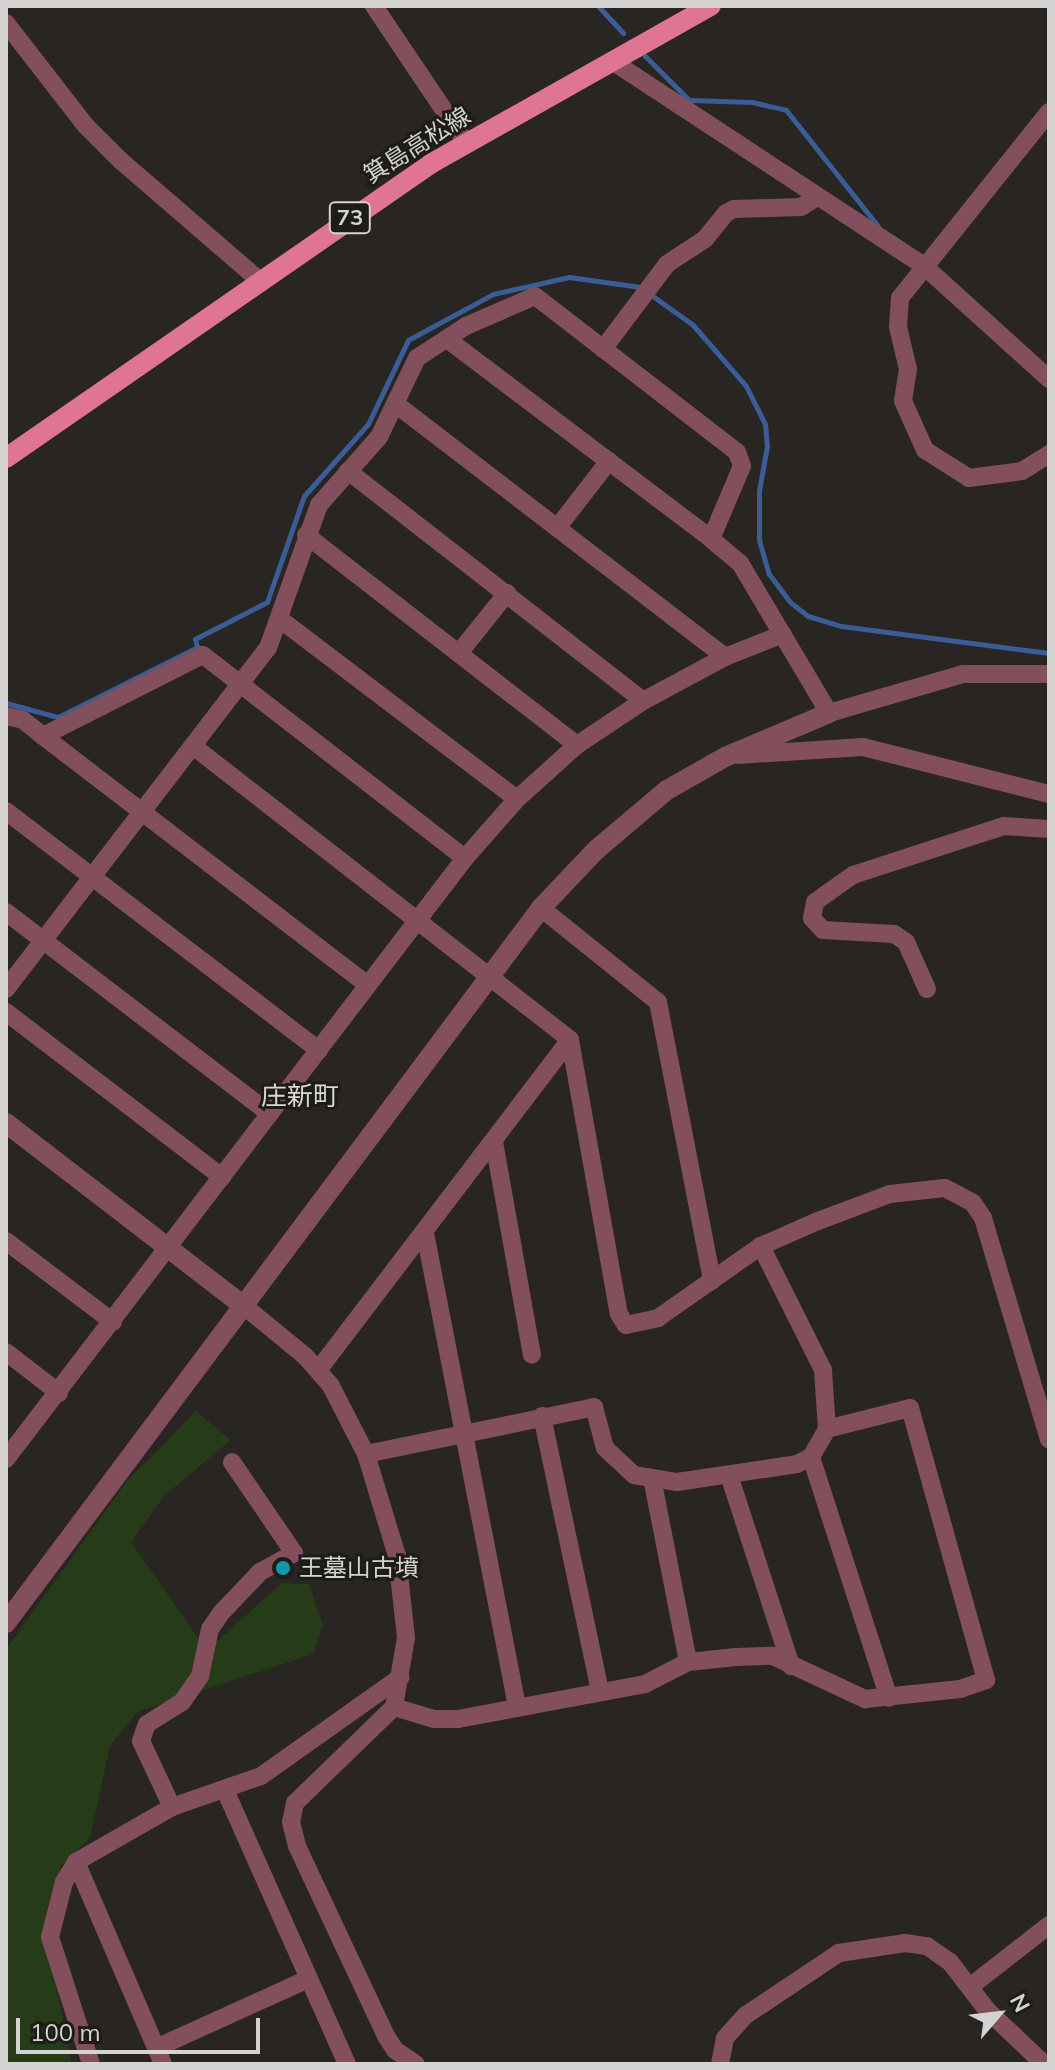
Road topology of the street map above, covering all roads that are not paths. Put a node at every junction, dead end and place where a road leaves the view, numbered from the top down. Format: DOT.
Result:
graph roads {
  1 [pos="374,6"];
  2 [pos="711,6"];
  3 [pos="6,23"];
  4 [pos="612,61"];
  5 [pos="1049,112"];
  6 [pos="466,143"];
  7 [pos="817,197"];
  8 [pos="927,262"];
  9 [pos="259,280"];
  10 [pos="447,339"];
  11 [pos="603,349"];
  12 [pos="1049,379"];
  13 [pos="397,405"];
  14 [pos="1049,454"];
  15 [pos="6,458"];
  16 [pos="609,461"];
  17 [pos="348,471"];
  18 [pos="557,528"];
  19 [pos="306,535"];
  20 [pos="711,539"];
  21 [pos="507,593"];
  22 [pos="281,620"];
  23 [pos="783,634"];
  24 [pos="459,653"];
  25 [pos="725,657"];
  26 [pos="1049,674"];
  27 [pos="242,683"];
  28 [pos="643,701"];
  29 [pos="829,713"];
  30 [pos="6,716"];
  31 [pos="43,736"];
  32 [pos="577,745"];
  33 [pos="193,746"];
  34 [pos="725,757"];
  35 [pos="1049,794"];
  36 [pos="517,799"];
  37 [pos="6,811"];
  38 [pos="143,812"];
  39 [pos="1049,829"];
  40 [pos="465,858"];
  41 [pos="92,877"];
  42 [pos="541,908"];
  43 [pos="6,912"];
  44 [pos="418,923"];
  45 [pos="43,941"];
  46 [pos="492,980"];
  47 [pos="368,985"];
  48 [pos="6,989"];
  49 [pos="927,989"];
  50 [pos="6,1012"];
  51 [pos="570,1040"];
  52 [pos="319,1050"];
  53 [pos="270,1114"];
  54 [pos="6,1123"];
  55 [pos="494,1142"];
  56 [pos="222,1177"];
  57 [pos="425,1233"];
  58 [pos="6,1241"];
  59 [pos="761,1246"];
  60 [pos="168,1248"];
  61 [pos="712,1281"];
  62 [pos="244,1306"];
  63 [pos="113,1322"];
  64 [pos="6,1352"];
  65 [pos="532,1355"];
  66 [pos="319,1369"];
  67 [pos="59,1393"];
  68 [pos="542,1416"];
  69 [pos="827,1429"];
  70 [pos="461,1433"];
  71 [pos="1048,1434"];
  72 [pos="366,1454"];
  73 [pos="811,1457"];
  74 [pos="6,1459"];
  75 [pos="232,1462"];
  76 [pos="729,1475"];
  77 [pos="652,1478"];
  78 [pos="6,1623"];
  79 [pos="688,1662"];
  80 [pos="791,1666"];
  81 [pos="401,1677"];
  82 [pos="600,1691"];
  83 [pos="889,1698"];
  84 [pos="394,1707"];
  85 [pos="517,1708"];
  86 [pos="225,1790"];
  87 [pos="172,1807"];
  88 [pos="76,1862"];
  89 [pos="1049,1925"];
  90 [pos="308,1979"];
  91 [pos="971,1986"];
  92 [pos="160,2056"];
  93 [pos="91,2064"];
  94 [pos="347,2064"];
  95 [pos="416,2064"];
  96 [pos="720,2064"];
  97 [pos="1044,2064"];
  1 -- 6 [label="street"];
  2 -- 4 [label="main road, 箕島高松線 / 73"];
  3 -- 9 [label="street"];
  4 -- 6 [label="main road, 箕島高松線 / 73"];
  4 -- 7 [label="street"];
  5 -- 8 [label="street"];
  6 -- 9 [label="main road, 箕島高松線 / 73"];
  7 -- 8 [label="street"];
  7 -- 11 [label="street"];
  8 -- 12 [label="street"];
  8 -- 14 [label="street"];
  9 -- 15 [label="main road, 箕島高松線 / 73"];
  10 -- 11 [label="street"];
  10 -- 13 [label="street"];
  10 -- 16 [label="street"];
  11 -- 20 [label="street"];
  13 -- 17 [label="street"];
  13 -- 18 [label="street"];
  16 -- 18 [label="street"];
  16 -- 20 [label="street"];
  17 -- 19 [label="street"];
  17 -- 21 [label="street"];
  18 -- 25 [label="street"];
  19 -- 22 [label="street"];
  19 -- 24 [label="street"];
  20 -- 23 [label="street"];
  21 -- 24 [label="street"];
  21 -- 28 [label="street"];
  22 -- 27 [label="street"];
  22 -- 36 [label="street"];
  23 -- 25 [label="street"];
  23 -- 29 [label="street"];
  24 -- 32 [label="street"];
  25 -- 28 [label="street"];
  26 -- 29 [label="street"];
  27 -- 31 [label="street"];
  27 -- 33 [label="street"];
  27 -- 40 [label="street"];
  28 -- 32 [label="street"];
  29 -- 34 [label="street"];
  30 -- 31 [label="street"];
  31 -- 38 [label="street"];
  32 -- 36 [label="street"];
  33 -- 38 [label="street"];
  33 -- 44 [label="street"];
  34 -- 35 [label="street"];
  34 -- 42 [label="street"];
  36 -- 40 [label="street"];
  37 -- 41 [label="street"];
  38 -- 41 [label="street"];
  38 -- 47 [label="street"];
  39 -- 49 [label="street"];
  40 -- 44 [label="street"];
  41 -- 45 [label="street"];
  41 -- 52 [label="street"];
  42 -- 46 [label="street"];
  42 -- 61 [label="street"];
  43 -- 45 [label="street"];
  44 -- 46 [label="street"];
  44 -- 47 [label="street"];
  45 -- 48 [label="street"];
  45 -- 53 [label="street"];
  46 -- 51 [label="street"];
  46 -- 62 [label="street"];
  47 -- 52 [label="street"];
  50 -- 56 [label="street"];
  51 -- 55 [label="street"];
  51 -- 61 [label="street"];
  52 -- 53 [label="street"];
  53 -- 56 [label="street"];
  54 -- 60 [label="street"];
  55 -- 57 [label="street"];
  55 -- 65 [label="street"];
  56 -- 60 [label="street"];
  57 -- 66 [label="street"];
  57 -- 70 [label="street"];
  58 -- 63 [label="street"];
  59 -- 61 [label="street"];
  59 -- 69 [label="street"];
  59 -- 71 [label="street"];
  60 -- 62 [label="street"];
  60 -- 63 [label="street"];
  62 -- 66 [label="street"];
  62 -- 78 [label="street"];
  63 -- 67 [label="street"];
  64 -- 67 [label="street"];
  66 -- 72 [label="street"];
  67 -- 74 [label="street"];
  68 -- 70 [label="street"];
  68 -- 77 [label="street"];
  68 -- 82 [label="street"];
  69 -- 73 [label="street"];
  69 -- 83 [label="street"];
  70 -- 72 [label="street"];
  70 -- 85 [label="street"];
  72 -- 81 [label="street"];
  73 -- 76 [label="street"];
  73 -- 83 [label="street"];
  75 -- 87 [label="street"];
  76 -- 77 [label="street"];
  76 -- 80 [label="street"];
  77 -- 79 [label="street"];
  79 -- 80 [label="street"];
  79 -- 82 [label="street"];
  80 -- 83 [label="street"];
  81 -- 84 [label="street"];
  81 -- 86 [label="street"];
  82 -- 85 [label="street"];
  84 -- 85 [label="street"];
  84 -- 95 [label="street"];
  86 -- 87 [label="street"];
  86 -- 90 [label="street"];
  87 -- 88 [label="street"];
  88 -- 92 [label="street"];
  88 -- 93 [label="street"];
  89 -- 91 [label="street"];
  90 -- 92 [label="street"];
  90 -- 94 [label="street"];
  91 -- 96 [label="street"];
  91 -- 97 [label="street"];
}
